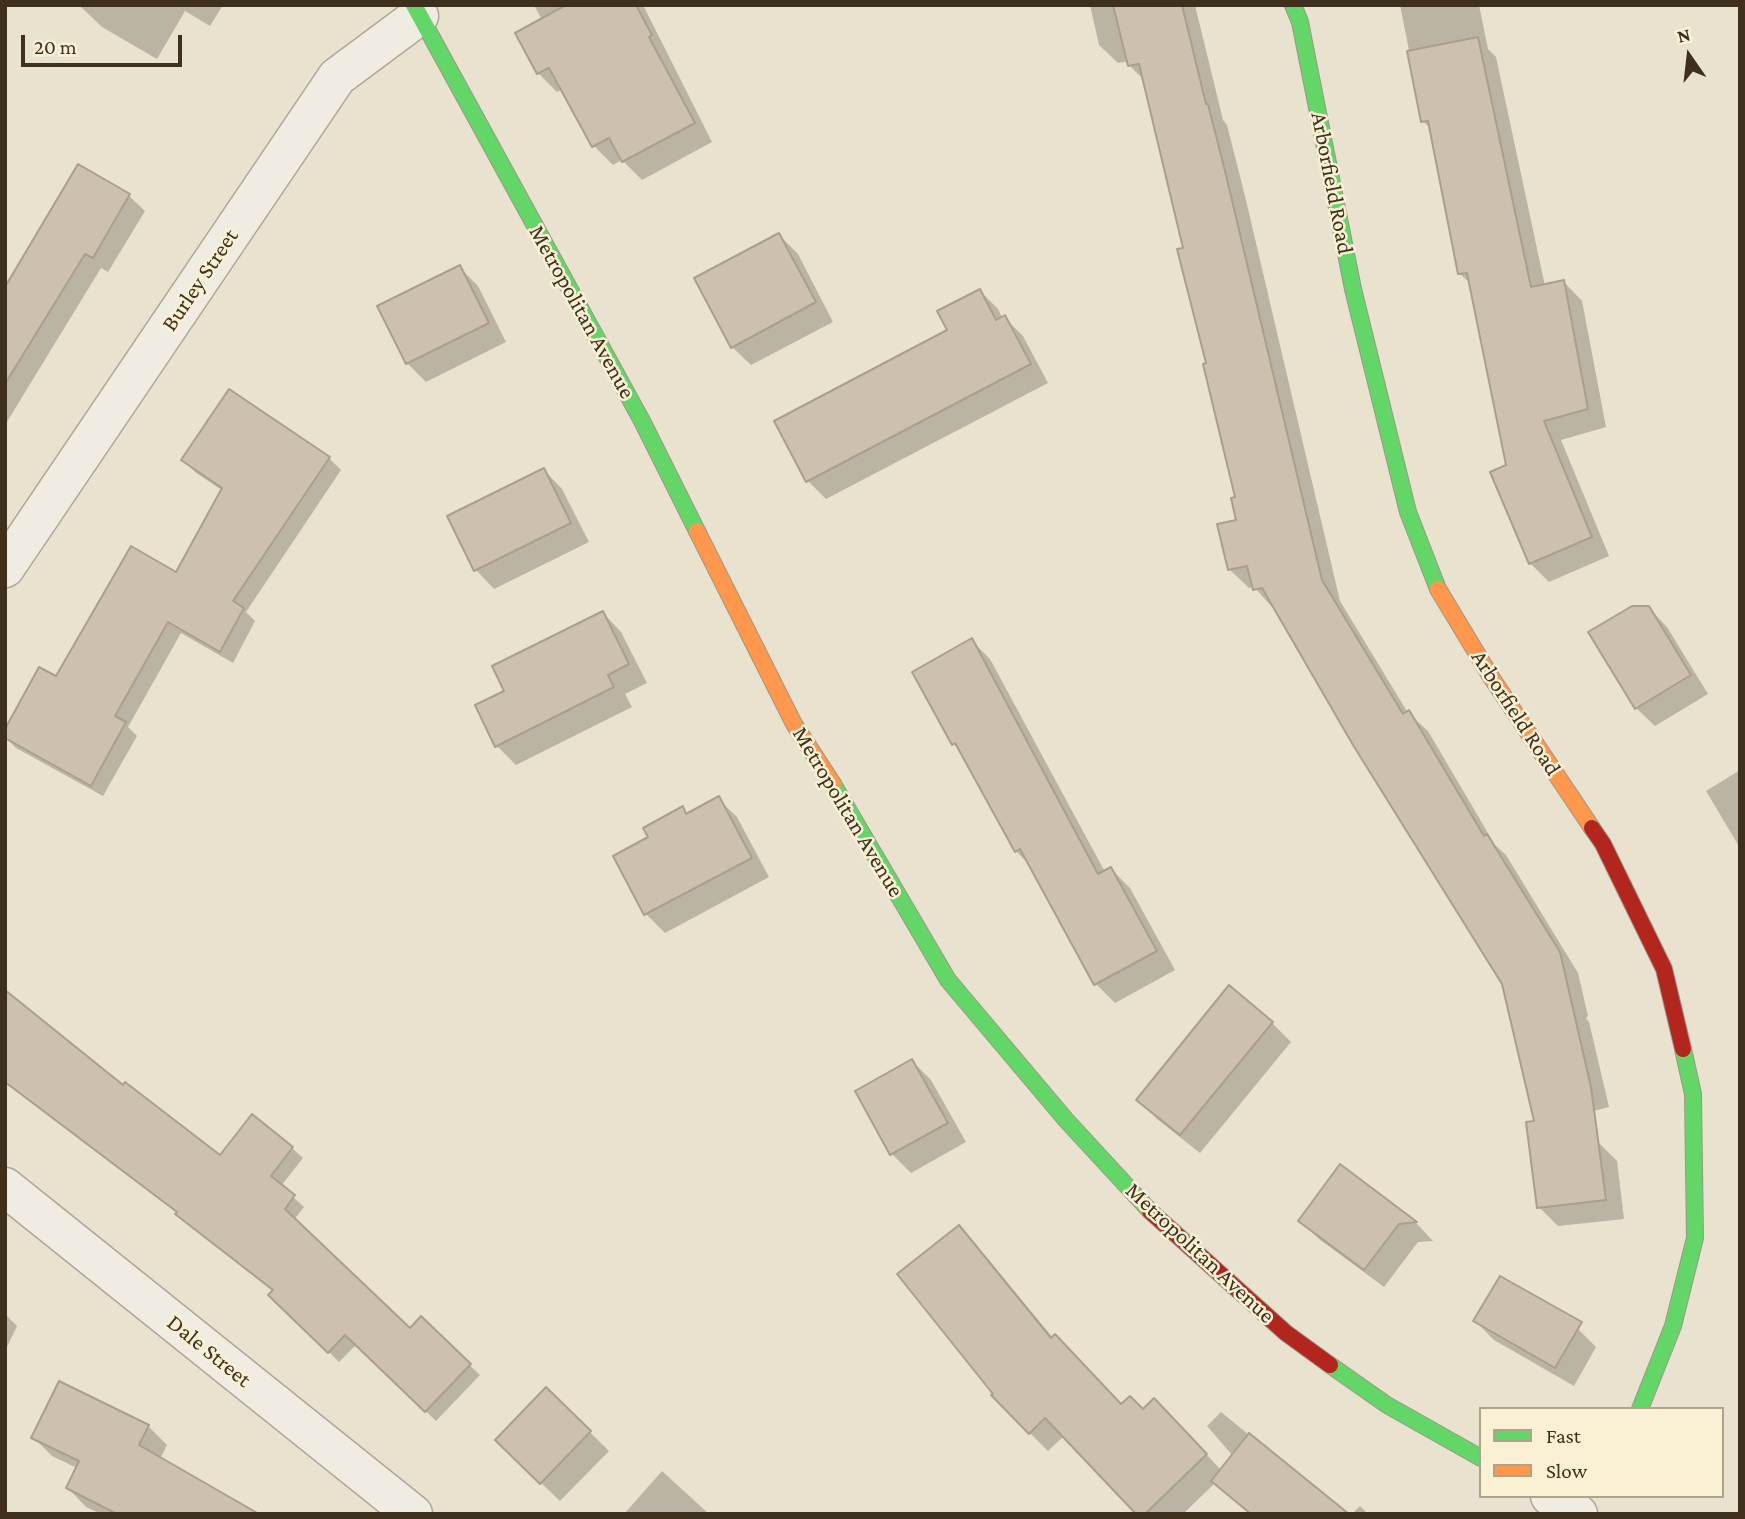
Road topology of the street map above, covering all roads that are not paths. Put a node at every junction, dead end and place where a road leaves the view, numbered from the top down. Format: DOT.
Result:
graph roads {
  1 [pos="1293,5"];
  2 [pos="417,10"];
  3 [pos="5,568"];
  4 [pos="5,1187"];
  5 [pos="1641,1407"];
  6 [pos="1479,1457"];
  7 [pos="1554,1498"];
  8 [pos="390,1506"];
  9 [pos="1578,1514"];
  1 -- 5 [label="street, Arborfield Road"];
  2 -- 3 [label="street, Burley Street"];
  2 -- 6 [label="street, Metropolitan Avenue"];
  4 -- 8 [label="street, Dale Street"];
  7 -- 9 [label="street"];
}
